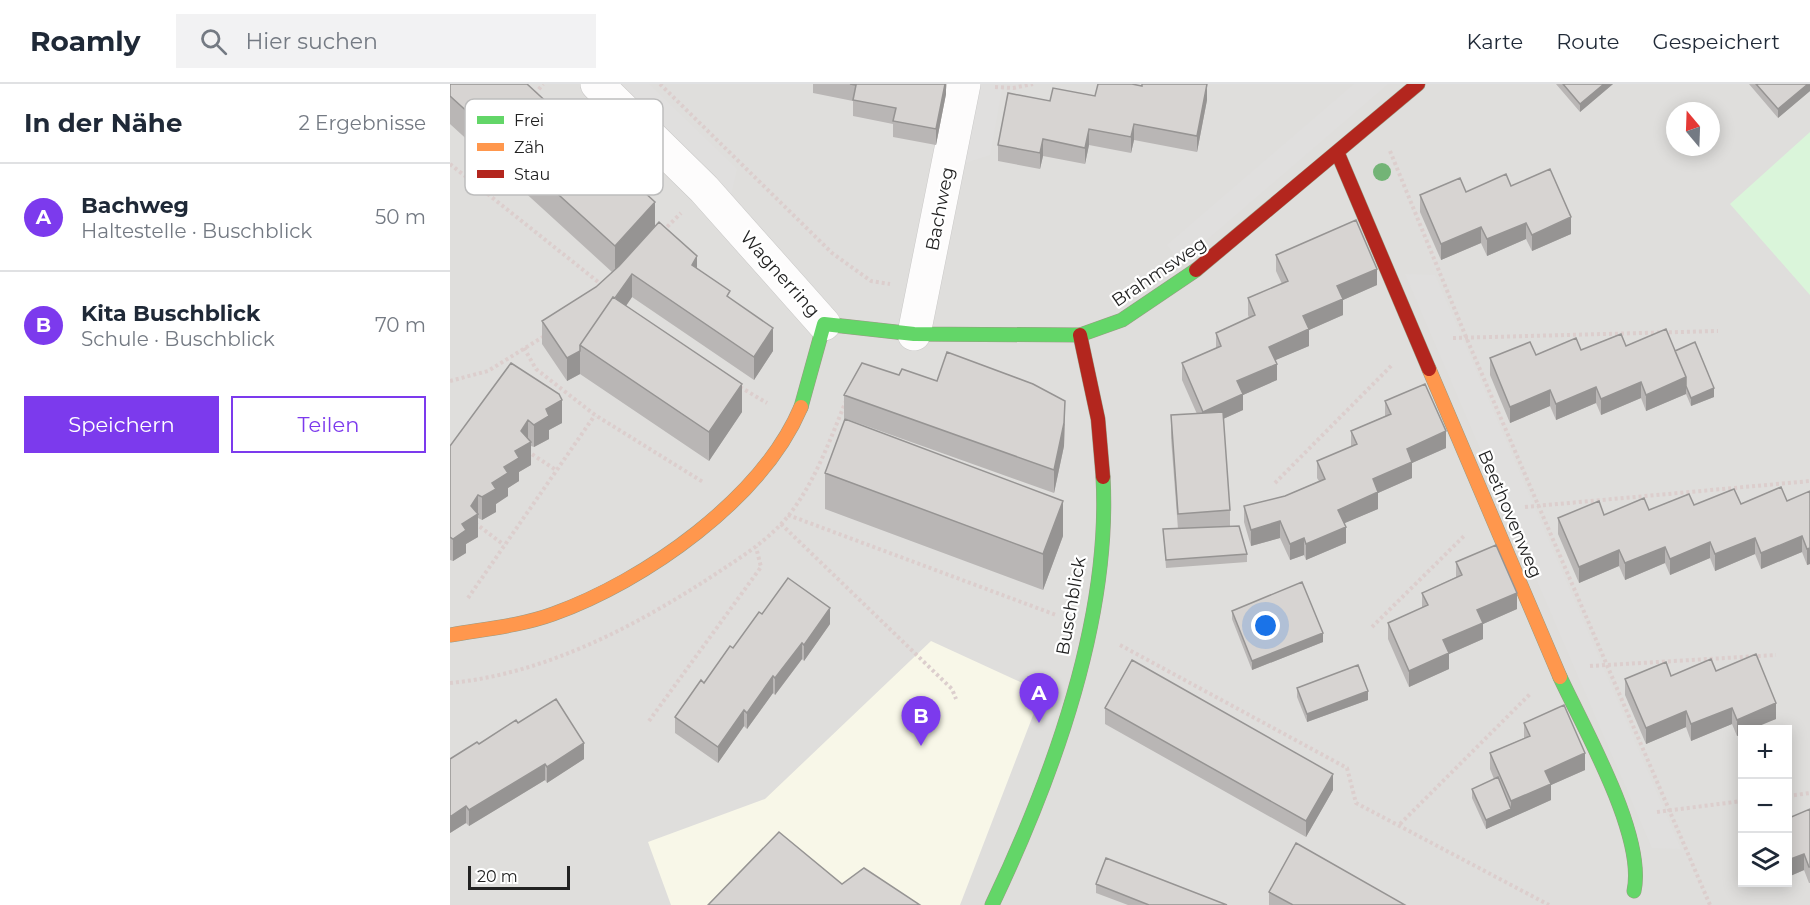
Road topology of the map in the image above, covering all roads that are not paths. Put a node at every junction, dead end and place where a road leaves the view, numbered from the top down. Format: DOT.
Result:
graph roads {
  1 [pos="597,84"];
  2 [pos="964,84"];
  3 [pos="1418,84"];
  4 [pos="612,99"];
  5 [pos="663,149"];
  6 [pos="1338,154"];
  7 [pos="825,324"];
  8 [pos="914,334"];
  9 [pos="1080,335"];
  10 [pos="450,635"];
  11 [pos="1634,891"];
  12 [pos="992,905"];
  1 -- 4 [label="street, Wagnerring"];
  2 -- 8 [label="street, Bachweg"];
  3 -- 6 [label="street, Brahmsweg"];
  5 -- 7 [label="street, Wagnerring"];
  6 -- 9 [label="street, Brahmsweg"];
  6 -- 11 [label="street, Beethovenweg"];
  7 -- 8 [label="street, Brahmsweg"];
  7 -- 10 [label="street, Wagnerring"];
  8 -- 9 [label="street, Brahmsweg"];
  9 -- 12 [label="street, Buschblick"];
}
